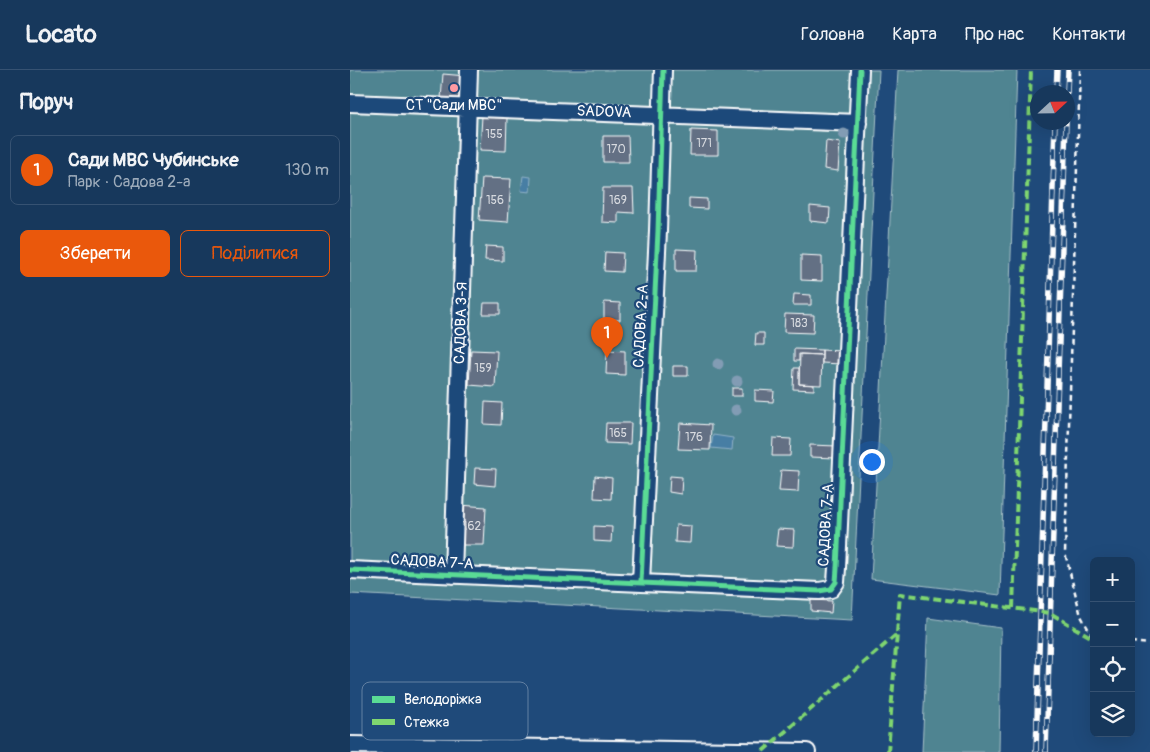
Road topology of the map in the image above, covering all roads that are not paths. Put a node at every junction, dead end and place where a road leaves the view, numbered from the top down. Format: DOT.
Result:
graph roads {
  1 [pos="469,70"];
  2 [pos="664,70"];
  3 [pos="860,70"];
  4 [pos="350,103"];
  5 [pos="467,108"];
  6 [pos="662,114"];
  7 [pos="858,123"];
  8 [pos="350,570"];
  9 [pos="453,575"];
  10 [pos="641,582"];
  11 [pos="350,745"];
  12 [pos="807,752"];
  1 -- 5 [label="street, САДОВА 3-Я"];
  2 -- 6 [label="street, САДОВА 2-А"];
  3 -- 7 [label="street, САДОВА 7-А"];
  4 -- 5 [label="street, SADOVA"];
  5 -- 6 [label="street, SADOVA"];
  5 -- 9 [label="street, САДОВА 3-Я"];
  6 -- 7 [label="street, SADOVA"];
  6 -- 10 [label="street, САДОВА 2-А"];
  7 -- 10 [label="street, САДОВА 7-А"];
  8 -- 9 [label="street, САДОВА 7-А"];
  9 -- 10 [label="street, САДОВА 7-А"];
  11 -- 12 [label="street"];
}
